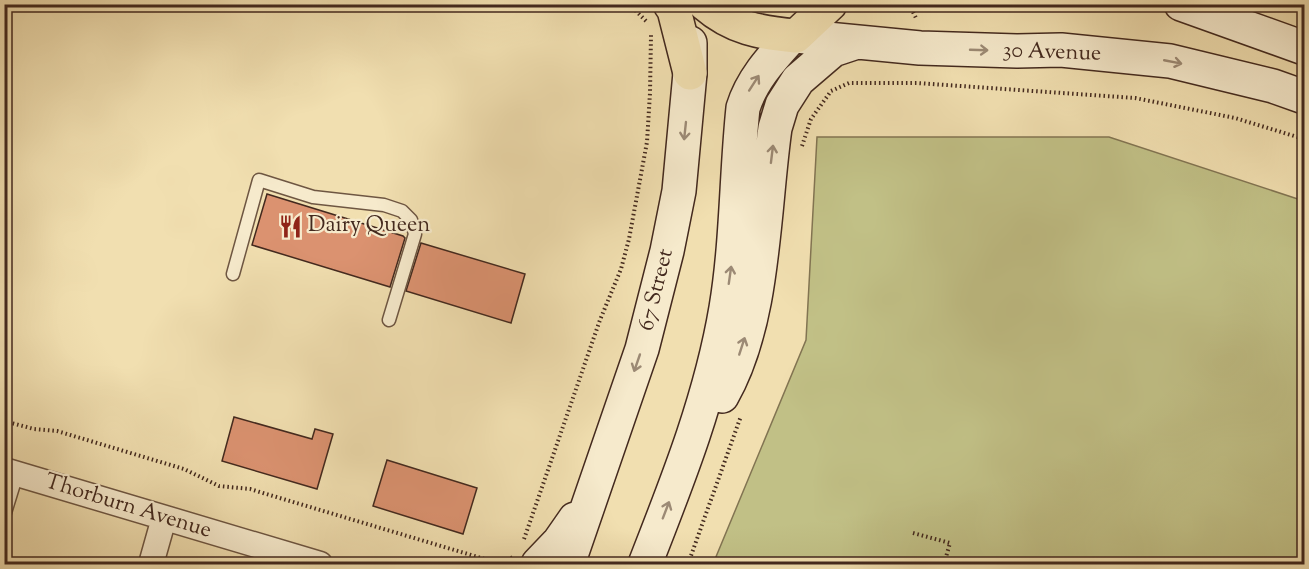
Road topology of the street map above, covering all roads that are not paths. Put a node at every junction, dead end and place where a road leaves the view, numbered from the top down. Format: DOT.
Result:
graph roads {
  1 [pos="670,4"];
  2 [pos="689,4"];
  3 [pos="705,4"];
  4 [pos="830,4"];
  5 [pos="1181,4"];
  6 [pos="1220,4"];
  7 [pos="1260,32"];
  8 [pos="794,36"];
  9 [pos="854,43"];
  10 [pos="1305,48"];
  11 [pos="690,73"];
  12 [pos="1305,97"];
  13 [pos="233,274"];
  14 [pos="389,320"];
  15 [pos="688,454"];
  16 [pos="10,472"];
  17 [pos="593,493"];
  18 [pos="4,516"];
  19 [pos="164,518"];
  20 [pos="527,552"];
  21 [pos="151,564"];
  22 [pos="320,564"];
  23 [pos="568,564"];
  24 [pos="645,564"];
  1 -- 11 [label="main road"];
  2 -- 11 [label="main road, 67 Street"];
  3 -- 8 [label="main road"];
  4 -- 8 [label="main road"];
  5 -- 7 [label="main road"];
  6 -- 7 [label="main road"];
  7 -- 10 [label="main road"];
  8 -- 9 [label="main road, 30 Avenue"];
  15 -- 8 [label="main road, one-way"];
  9 -- 12 [label="main road, 30 Avenue, one-way"];
  15 -- 9 [label="main road, one-way"];
  11 -- 17 [label="main road, 67 Street, one-way"];
  13 -- 14 [label="lane"];
  24 -- 15 [label="main road, one-way"];
  16 -- 18 [label="lane"];
  16 -- 19 [label="street, Thorburn Avenue"];
  17 -- 20 [label="main road"];
  17 -- 23 [label="main road, 67 Street"];
  19 -- 21 [label="street"];
  19 -- 22 [label="street, Thorburn Avenue"];
}
